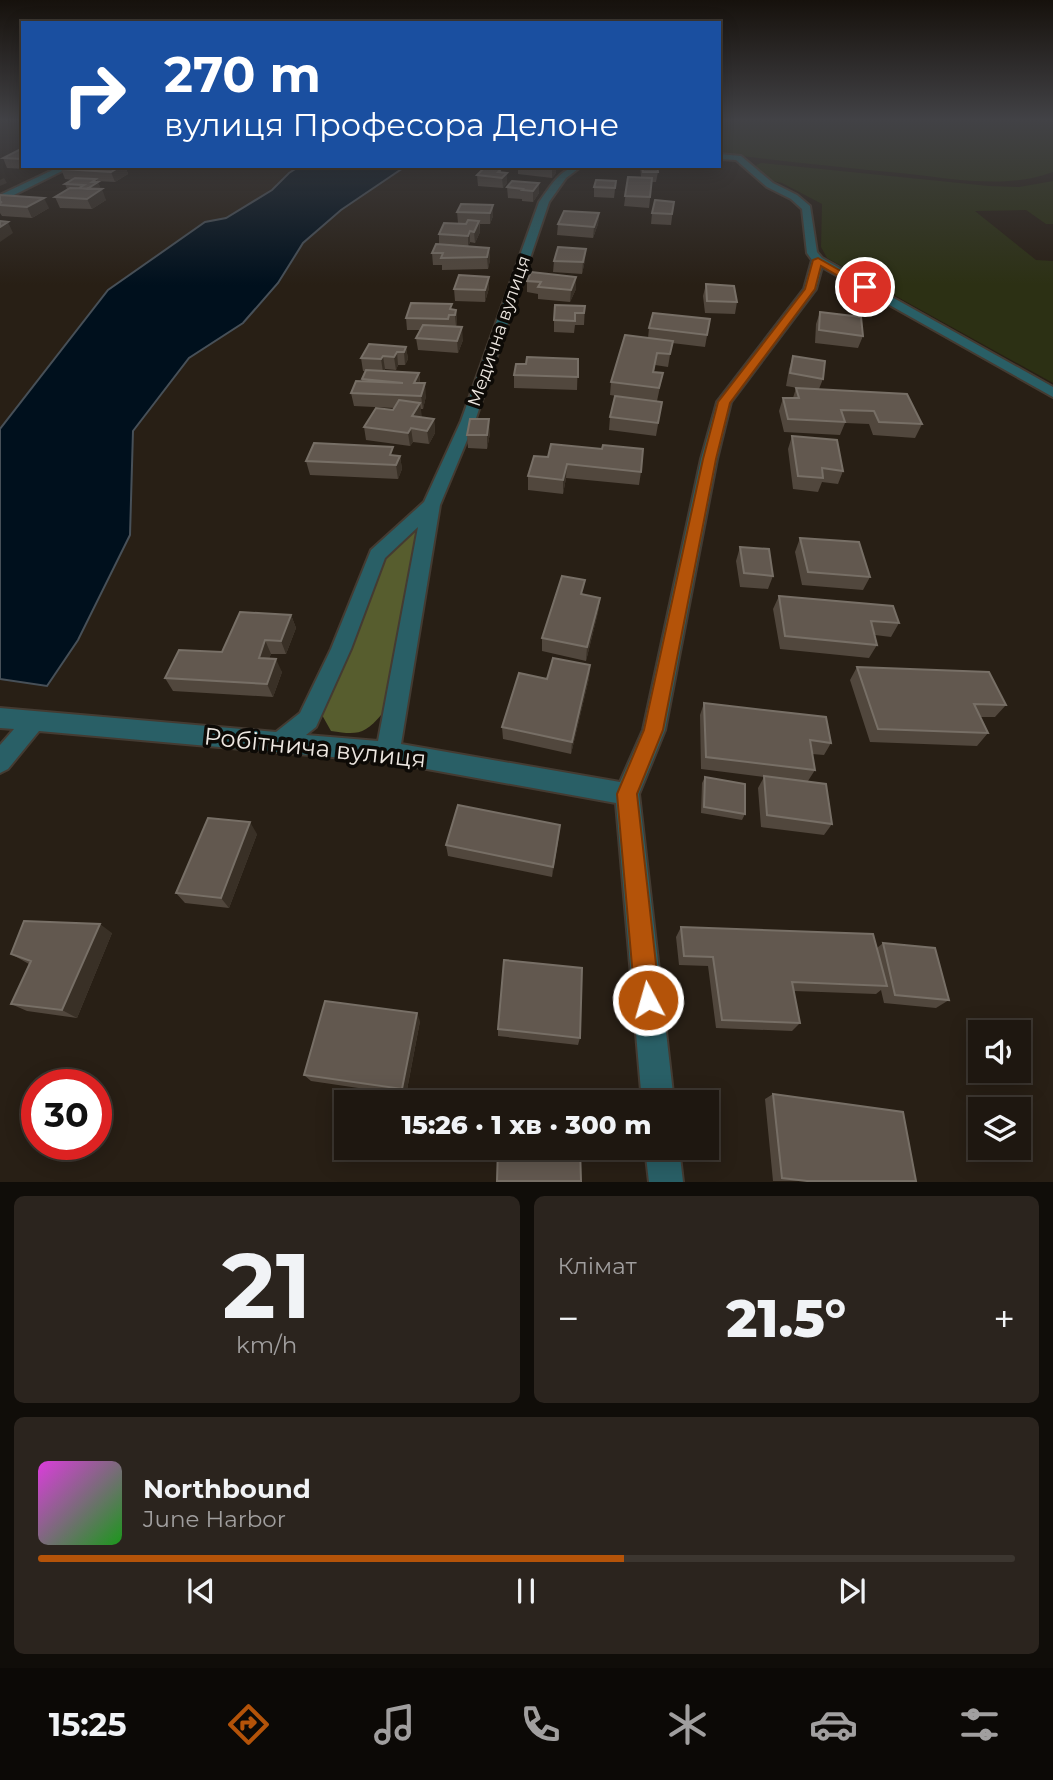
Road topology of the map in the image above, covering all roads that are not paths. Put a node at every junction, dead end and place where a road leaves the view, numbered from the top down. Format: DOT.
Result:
graph roads {
  1 [pos="51,174"];
  2 [pos="566,174"];
  3 [pos="754,174"];
  4 [pos="0,199"];
  5 [pos="818,260"];
  6 [pos="1053,393"];
  7 [pos="431,505"];
  8 [pos="0,718"];
  9 [pos="34,721"];
  10 [pos="280,743"];
  11 [pos="388,752"];
  12 [pos="0,762"];
  13 [pos="627,794"];
  14 [pos="657,1090"];
  15 [pos="663,1160"];
  16 [pos="666,1181"];
  1 -- 4 [label="street"];
  2 -- 7 [label="street, Медична вулиця"];
  3 -- 5 [label="street"];
  5 -- 6 [label="street"];
  5 -- 13 [label="street"];
  7 -- 10 [label="street, Медична вулиця"];
  7 -- 11 [label="street, Медична вулиця"];
  8 -- 9 [label="street, Робітнича вулиця"];
  9 -- 10 [label="street, Робітнича вулиця"];
  9 -- 12 [label="street"];
  10 -- 11 [label="street, Робітнича вулиця"];
  11 -- 13 [label="street, Робітнича вулиця"];
  13 -- 14 [label="street"];
  15 -- 16 [label="street"];
}
